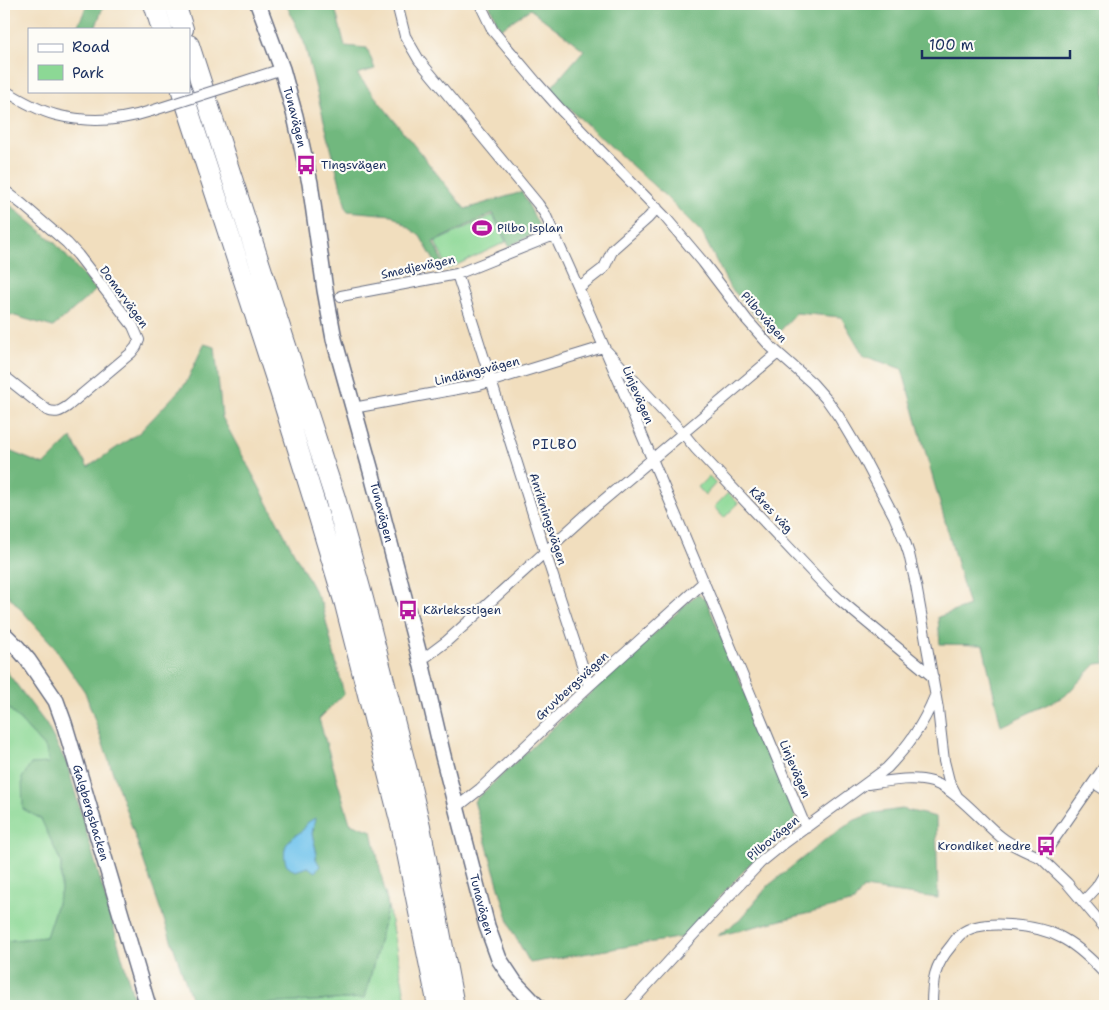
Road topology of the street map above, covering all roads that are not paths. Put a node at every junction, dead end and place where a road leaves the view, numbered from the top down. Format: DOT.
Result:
graph roads {
  1 [pos="154,4"];
  2 [pos="176,4"];
  3 [pos="258,4"];
  4 [pos="397,4"];
  5 [pos="480,4"];
  6 [pos="162,28"];
  7 [pos="183,28"];
  8 [pos="190,49"];
  9 [pos="282,70"];
  10 [pos="4,90"];
  11 [pos="182,92"];
  12 [pos="4,190"];
  13 [pos="657,208"];
  14 [pos="554,235"];
  15 [pos="457,274"];
  16 [pos="578,288"];
  17 [pos="342,296"];
  18 [pos="604,347"];
  19 [pos="778,353"];
  20 [pos="4,376"];
  21 [pos="491,382"];
  22 [pos="353,408"];
  23 [pos="682,434"];
  24 [pos="652,459"];
  25 [pos="545,552"];
  26 [pos="704,582"];
  27 [pos="4,634"];
  28 [pos="420,658"];
  29 [pos="933,678"];
  30 [pos="589,686"];
  31 [pos="935,696"];
  32 [pos="1105,766"];
  33 [pos="1094,783"];
  34 [pos="866,784"];
  35 [pos="1105,790"];
  36 [pos="956,796"];
  37 [pos="457,807"];
  38 [pos="806,828"];
  39 [pos="1041,858"];
  40 [pos="1105,873"];
  41 [pos="1084,901"];
  42 [pos="1105,928"];
  43 [pos="1104,969"];
  44 [pos="148,1006"];
  45 [pos="438,1006"];
  46 [pos="454,1006"];
  47 [pos="537,1006"];
  48 [pos="628,1006"];
  49 [pos="932,1006"];
  1 -- 6 [label="highway"];
  2 -- 7 [label="highway"];
  3 -- 9 [label="street, Tunavägen"];
  4 -- 14 [label="street, Linjevägen"];
  5 -- 13 [label="street, Pilbovägen"];
  8 -- 46 [label="highway"];
  9 -- 10 [label="street, bridge"];
  9 -- 22 [label="street, Tunavägen"];
  11 -- 45 [label="highway"];
  12 -- 20 [label="street, Domarvägen"];
  13 -- 16 [label="street"];
  13 -- 19 [label="street, Pilbovägen"];
  14 -- 15 [label="street, Smedjevägen"];
  14 -- 16 [label="street, Linjevägen"];
  15 -- 17 [label="street, Smedjevägen"];
  15 -- 21 [label="street, Anrikningsvägen"];
  16 -- 18 [label="street, Linjevägen"];
  18 -- 21 [label="street, Lindängsvägen"];
  18 -- 23 [label="street, Kåres väg"];
  18 -- 24 [label="street, Linjevägen"];
  19 -- 23 [label="street"];
  19 -- 29 [label="street, Pilbovägen"];
  21 -- 22 [label="street, Lindängsvägen"];
  21 -- 25 [label="street, Anrikningsvägen"];
  22 -- 28 [label="street, Tunavägen"];
  23 -- 24 [label="street"];
  23 -- 29 [label="street, Kåres väg"];
  24 -- 25 [label="street"];
  24 -- 26 [label="street, Linjevägen"];
  25 -- 28 [label="street"];
  25 -- 30 [label="street, Anrikningsvägen"];
  26 -- 30 [label="street, Gruvbergsvägen"];
  26 -- 38 [label="street, Linjevägen"];
  27 -- 44 [label="street, Galgbergsbacken"];
  28 -- 37 [label="street, Tunavägen"];
  29 -- 31 [label="street, Pilbovägen"];
  30 -- 37 [label="street, Gruvbergsvägen"];
  31 -- 34 [label="street, Pilbovägen"];
  31 -- 36 [label="street, Pilbovägen"];
  32 -- 33 [label="street"];
  33 -- 35 [label="street"];
  33 -- 39 [label="street"];
  34 -- 36 [label="street"];
  34 -- 38 [label="street, Pilbovägen"];
  36 -- 39 [label="street"];
  37 -- 47 [label="street, Tunavägen"];
  38 -- 48 [label="street, Pilbovägen"];
  39 -- 41 [label="street"];
  40 -- 41 [label="street"];
  41 -- 42 [label="street"];
  43 -- 49 [label="street"];
}
